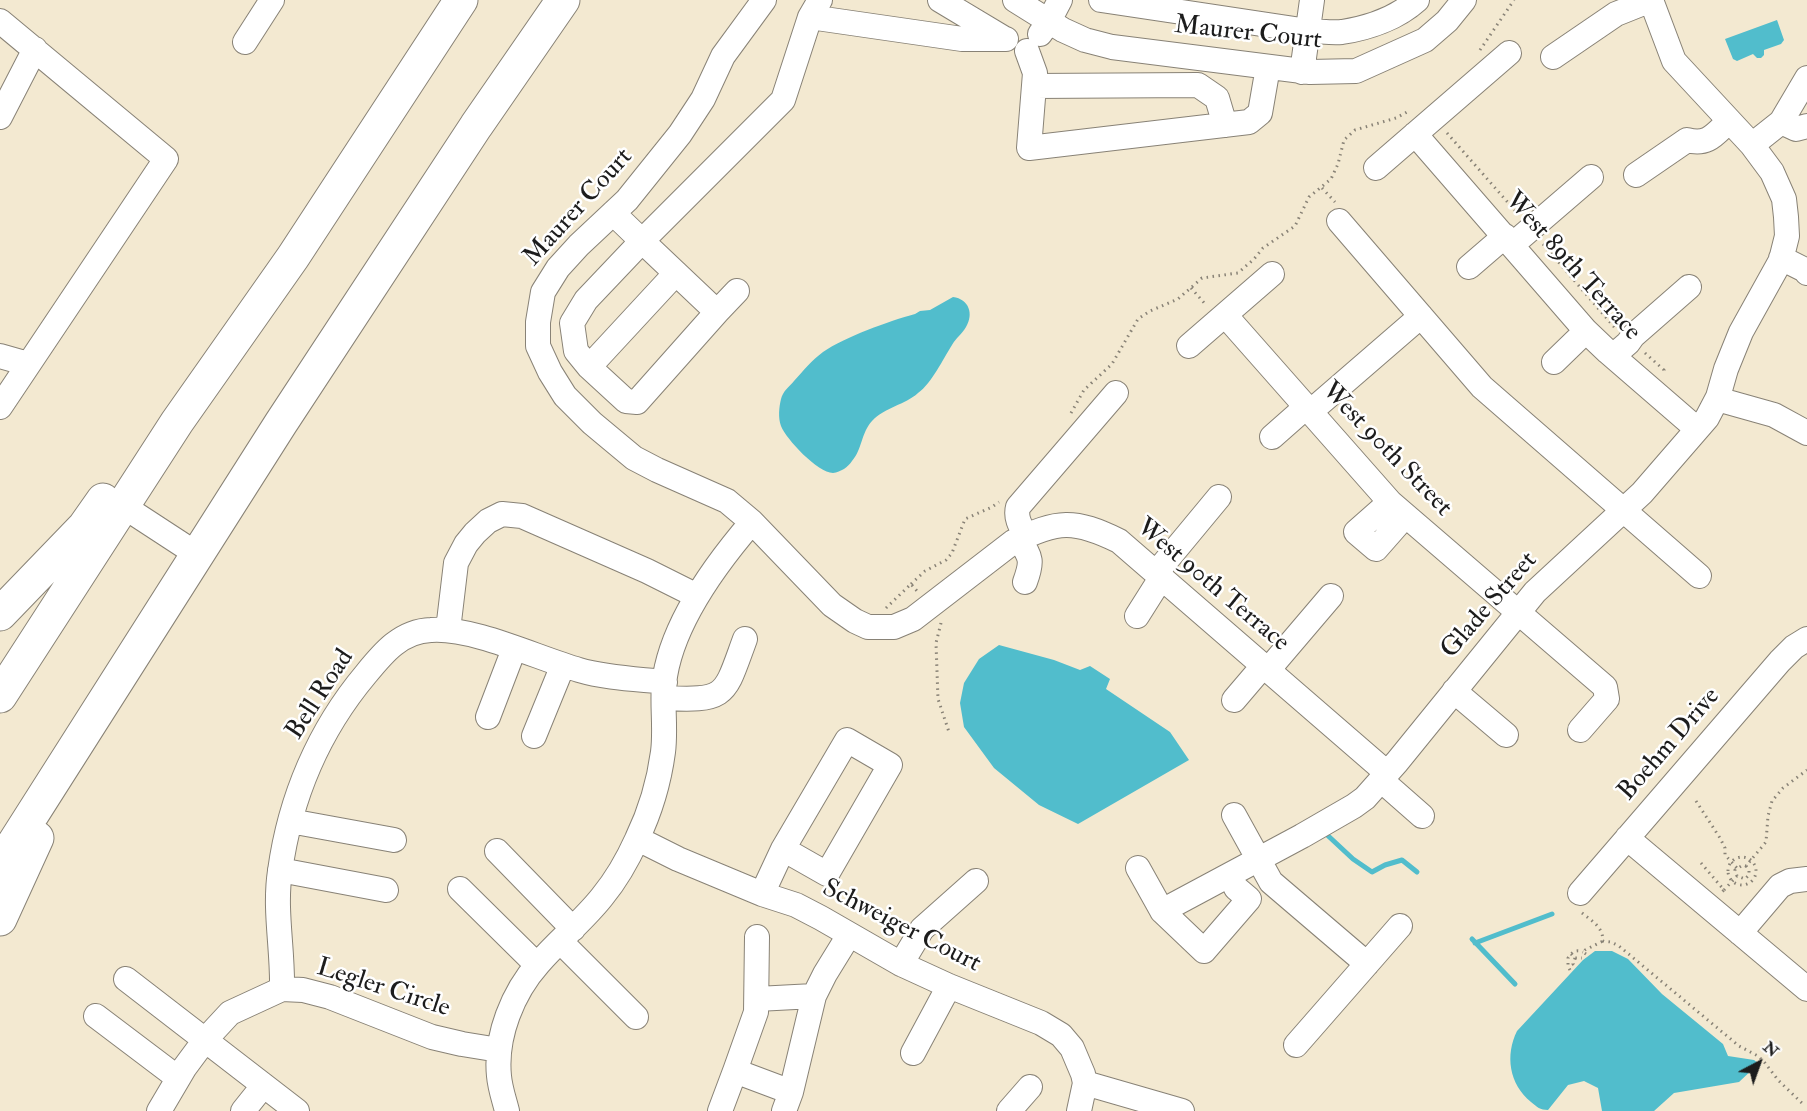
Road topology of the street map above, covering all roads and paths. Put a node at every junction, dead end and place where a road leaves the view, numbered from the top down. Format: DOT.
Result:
graph roads {
  1 [pos="272,0"];
  2 [pos="461,0"];
  3 [pos="563,0"];
  4 [pos="764,0"];
  5 [pos="940,0"];
  6 [pos="1015,0"];
  7 [pos="1060,0"];
  8 [pos="1101,0"];
  9 [pos="1312,0"];
  10 [pos="1417,0"];
  11 [pos="1464,0"];
  12 [pos="1514,0"];
  13 [pos="1651,0"];
  14 [pos="815,9"];
  15 [pos="0,21"];
  16 [pos="1048,23"];
  17 [pos="1308,31"];
  18 [pos="245,42"];
  19 [pos="1016,45"];
  20 [pos="35,48"];
  21 [pos="1509,53"];
  22 [pos="1477,54"];
  23 [pos="1553,57"];
  24 [pos="1268,67"];
  25 [pos="1302,72"];
  26 [pos="1807,78"];
  27 [pos="1034,86"];
  28 [pos="0,117"];
  29 [pos="1433,118"];
  30 [pos="1729,121"];
  31 [pos="1781,123"];
  32 [pos="1225,125"];
  33 [pos="1807,126"];
  34 [pos="1415,134"];
  35 [pos="1752,145"];
  36 [pos="1377,168"];
  37 [pos="1636,175"];
  38 [pos="1591,177"];
  39 [pos="613,213"];
  40 [pos="1340,221"];
  41 [pos="1531,230"];
  42 [pos="642,241"];
  43 [pos="1508,241"];
  44 [pos="1781,259"];
  45 [pos="1469,267"];
  46 [pos="1806,271"];
  47 [pos="676,273"];
  48 [pos="1272,274"];
  49 [pos="1689,287"];
  50 [pos="1191,288"];
  51 [pos="737,291"];
  52 [pos="1216,310"];
  53 [pos="717,312"];
  54 [pos="1420,316"];
  55 [pos="1587,331"];
  56 [pos="1189,346"];
  57 [pos="1621,350"];
  58 [pos="0,356"];
  59 [pos="1554,362"];
  60 [pos="28,364"];
  61 [pos="589,367"];
  62 [pos="1660,375"];
  63 [pos="1116,393"];
  64 [pos="1717,399"];
  65 [pos="0,406"];
  66 [pos="1308,410"];
  67 [pos="1069,415"];
  68 [pos="177,422"];
  69 [pos="1697,429"];
  70 [pos="1807,433"];
  71 [pos="1272,437"];
  72 [pos="1005,495"];
  73 [pos="1219,497"];
  74 [pos="123,506"];
  75 [pos="1624,510"];
  76 [pos="752,522"];
  77 [pos="1023,537"];
  78 [pos="198,555"];
  79 [pos="1158,576"];
  80 [pos="1700,576"];
  81 [pos="1025,582"];
  82 [pos="911,584"];
  83 [pos="697,596"];
  84 [pos="1331,596"];
  85 [pos="930,606"];
  86 [pos="884,609"];
  87 [pos="1517,612"];
  88 [pos="0,614"];
  89 [pos="1137,616"];
  90 [pos="448,630"];
  91 [pos="745,639"];
  92 [pos="1807,639"];
  93 [pos="514,649"];
  94 [pos="564,665"];
  95 [pos="1266,668"];
  96 [pos="664,690"];
  97 [pos="1454,690"];
  98 [pos="0,696"];
  99 [pos="1234,700"];
  100 [pos="488,717"];
  101 [pos="1580,730"];
  102 [pos="949,732"];
  103 [pos="1506,735"];
  104 [pos="534,736"];
  105 [pos="79,742"];
  106 [pos="1807,770"];
  107 [pos="1384,776"];
  108 [pos="1696,801"];
  109 [pos="1234,815"];
  110 [pos="1422,816"];
  111 [pos="290,821"];
  112 [pos="1628,838"];
  113 [pos="638,839"];
  114 [pos="394,840"];
  115 [pos="783,849"];
  116 [pos="497,851"];
  117 [pos="1259,860"];
  118 [pos="1752,861"];
  119 [pos="1731,862"];
  120 [pos="0,865"];
  121 [pos="1746,866"];
  122 [pos="1138,868"];
  123 [pos="1737,868"];
  124 [pos="280,870"];
  125 [pos="1230,875"];
  126 [pos="1737,876"];
  127 [pos="1807,879"];
  128 [pos="976,881"];
  129 [pos="1732,882"];
  130 [pos="460,889"];
  131 [pos="386,890"];
  132 [pos="1724,890"];
  133 [pos="1580,893"];
  134 [pos="762,894"];
  135 [pos="1162,911"];
  136 [pos="0,919"];
  137 [pos="1400,926"];
  138 [pos="1740,933"];
  139 [pos="849,935"];
  140 [pos="567,936"];
  141 [pos="757,937"];
  142 [pos="1603,941"];
  143 [pos="1571,954"];
  144 [pos="1575,958"];
  145 [pos="1582,958"];
  146 [pos="901,964"];
  147 [pos="1367,964"];
  148 [pos="537,965"];
  149 [pos="1575,966"];
  150 [pos="1570,970"];
  151 [pos="126,979"];
  152 [pos="949,986"];
  153 [pos="282,989"];
  154 [pos="1807,989"];
  155 [pos="814,996"];
  156 [pos="757,999"];
  157 [pos="96,1016"];
  158 [pos="636,1017"];
  159 [pos="205,1040"];
  160 [pos="1296,1046"];
  161 [pos="499,1050"];
  162 [pos="913,1053"];
  163 [pos="735,1071"];
  164 [pos="178,1078"];
  165 [pos="1085,1083"];
  166 [pos="263,1086"];
  167 [pos="1030,1087"];
  168 [pos="787,1102"];
  169 [pos="1805,1106"];
  170 [pos="159,1111"];
  171 [pos="243,1111"];
  172 [pos="297,1111"];
  173 [pos="507,1111"];
  174 [pos="720,1111"];
  175 [pos="1009,1111"];
  176 [pos="1079,1111"];
  177 [pos="1182,1111"];
  1 -- 18 [label="street"];
  2 -- 68 [label="highway"];
  3 -- 78 [label="highway"];
  4 -- 39 [label="street, Maurer Court"];
  5 -- 19 [label="street"];
  6 -- 16 [label="street, Maurer Court"];
  7 -- 16 [label="street"];
  8 -- 17 [label="street"];
  9 -- 17 [label="street"];
  10 -- 17 [label="street"];
  11 -- 25 [label="street, Maurer Court"];
  12 -- 22 [label="path"];
  13 -- 23 [label="street"];
  13 -- 30 [label="street, Glade Street"];
  14 -- 19 [label="street"];
  14 -- 42 [label="street"];
  15 -- 20 [label="street"];
  16 -- 19 [label="street"];
  16 -- 24 [label="street, Maurer Court"];
  17 -- 25 [label="street"];
  19 -- 27 [label="street"];
  20 -- 28 [label="street"];
  20 -- 60 [label="street"];
  21 -- 29 [label="street"];
  24 -- 25 [label="street, Maurer Court"];
  24 -- 32 [label="street"];
  26 -- 31 [label="street"];
  27 -- 32 [label="street"];
  27 -- 32 [label="street"];
  29 -- 34 [label="street"];
  29 -- 41 [label="path"];
  29 -- 50 [label="path"];
  30 -- 35 [label="street, Glade Street"];
  30 -- 37 [label="street"];
  31 -- 33 [label="street"];
  31 -- 35 [label="street"];
  34 -- 36 [label="street"];
  34 -- 43 [label="street, West 89th Terrace"];
  35 -- 44 [label="street, Glade Street"];
  38 -- 41 [label="street"];
  39 -- 42 [label="street"];
  39 -- 76 [label="street, Maurer Court"];
  40 -- 54 [label="street"];
  41 -- 43 [label="street"];
  41 -- 57 [label="path"];
  42 -- 47 [label="street"];
  42 -- 61 [label="street"];
  43 -- 45 [label="street"];
  43 -- 55 [label="street, West 89th Terrace"];
  44 -- 46 [label="street"];
  44 -- 64 [label="street, Glade Street"];
  47 -- 53 [label="street"];
  47 -- 61 [label="street"];
  48 -- 52 [label="street"];
  49 -- 57 [label="street"];
  50 -- 52 [label="path"];
  50 -- 67 [label="path"];
  51 -- 53 [label="street"];
  52 -- 56 [label="street"];
  52 -- 66 [label="street, West 90th Street"];
  53 -- 61 [label="street"];
  54 -- 66 [label="street"];
  54 -- 75 [label="street"];
  55 -- 57 [label="street, West 89th Terrace"];
  55 -- 59 [label="street"];
  57 -- 62 [label="path"];
  57 -- 69 [label="street, West 89th Terrace"];
  58 -- 60 [label="street"];
  60 -- 65 [label="street"];
  63 -- 77 [label="street"];
  64 -- 69 [label="street, Glade Street"];
  64 -- 70 [label="street"];
  66 -- 71 [label="street"];
  66 -- 87 [label="street, West 90th Street"];
  68 -- 74 [label="highway"];
  68 -- 88 [label="highway"];
  69 -- 75 [label="street, Glade Street"];
  72 -- 82 [label="path"];
  73 -- 79 [label="street"];
  74 -- 78 [label="street"];
  74 -- 98 [label="highway"];
  75 -- 80 [label="street"];
  75 -- 87 [label="street, Glade Street"];
  76 -- 83 [label="street"];
  76 -- 85 [label="street, West 90th Terrace"];
  77 -- 79 [label="street, West 90th Terrace"];
  77 -- 81 [label="street"];
  77 -- 85 [label="street, West 90th Terrace"];
  78 -- 105 [label="highway"];
  79 -- 89 [label="street"];
  79 -- 95 [label="street, West 90th Terrace"];
  82 -- 85 [label="path"];
  82 -- 86 [label="path"];
  83 -- 90 [label="street"];
  83 -- 96 [label="street"];
  84 -- 95 [label="street"];
  85 -- 102 [label="path"];
  87 -- 97 [label="street, Glade Street"];
  87 -- 101 [label="street, West 90th Street"];
  90 -- 93 [label="street, Bell Road"];
  90 -- 111 [label="street, Bell Road"];
  91 -- 96 [label="street, Bell Road"];
  92 -- 112 [label="street, Boehm Drive"];
  93 -- 94 [label="street, Bell Road"];
  93 -- 100 [label="street"];
  94 -- 96 [label="street, Bell Road"];
  94 -- 104 [label="street"];
  95 -- 99 [label="street"];
  95 -- 107 [label="street, West 90th Terrace"];
  96 -- 113 [label="street"];
  97 -- 103 [label="street"];
  97 -- 107 [label="street, Glade Street"];
  105 -- 120 [label="highway"];
  105 -- 136 [label="highway"];
  106 -- 118 [label="path"];
  107 -- 110 [label="street, West 90th Terrace"];
  107 -- 117 [label="street, Glade Street"];
  108 -- 119 [label="path"];
  109 -- 117 [label="street"];
  111 -- 114 [label="street"];
  111 -- 124 [label="street, Bell Road"];
  112 -- 133 [label="street, Boehm Drive"];
  112 -- 138 [label="street"];
  113 -- 134 [label="street, Schweiger Court"];
  113 -- 140 [label="street"];
  115 -- 115 [label="street"];
  115 -- 134 [label="street"];
  116 -- 140 [label="street"];
  117 -- 125 [label="street, Glade Street"];
  117 -- 147 [label="street"];
  118 -- 119 [label="path"];
  118 -- 121 [label="path"];
  118 -- 129 [label="path"];
  119 -- 123 [label="path"];
  119 -- 129 [label="path"];
  121 -- 123 [label="path"];
  121 -- 126 [label="path"];
  122 -- 135 [label="street"];
  123 -- 126 [label="path"];
  124 -- 131 [label="street"];
  124 -- 153 [label="street, Bell Road"];
  125 -- 135 [label="street, Glade Street"];
  125 -- 135 [label="street"];
  126 -- 129 [label="path"];
  127 -- 138 [label="street"];
  128 -- 146 [label="street"];
  129 -- 132 [label="path"];
  130 -- 148 [label="street"];
  133 -- 142 [label="path"];
  134 -- 139 [label="street, Schweiger Court"];
  137 -- 147 [label="street"];
  138 -- 154 [label="street"];
  139 -- 146 [label="street, Schweiger Court"];
  139 -- 155 [label="street"];
  140 -- 148 [label="street"];
  140 -- 158 [label="street"];
  141 -- 156 [label="street"];
  142 -- 143 [label="path"];
  142 -- 169 [label="path"];
  143 -- 144 [label="path"];
  143 -- 150 [label="path"];
  144 -- 145 [label="path"];
  144 -- 149 [label="path"];
  146 -- 152 [label="street, Schweiger Court"];
  147 -- 160 [label="street"];
  148 -- 161 [label="street"];
  151 -- 159 [label="street"];
  152 -- 162 [label="street"];
  152 -- 165 [label="street, Schweiger Court"];
  153 -- 159 [label="street, Legler Circle"];
  153 -- 161 [label="street, Legler Circle"];
  155 -- 156 [label="street"];
  155 -- 168 [label="street"];
  156 -- 163 [label="street"];
  157 -- 164 [label="street"];
  159 -- 164 [label="street, Legler Circle"];
  159 -- 166 [label="street"];
  161 -- 173 [label="street"];
  163 -- 168 [label="street"];
  163 -- 174 [label="street"];
  164 -- 170 [label="street, Legler Circle"];
  165 -- 176 [label="street"];
  165 -- 177 [label="street"];
  166 -- 171 [label="street"];
  166 -- 172 [label="street"];
  167 -- 175 [label="street"];
}
